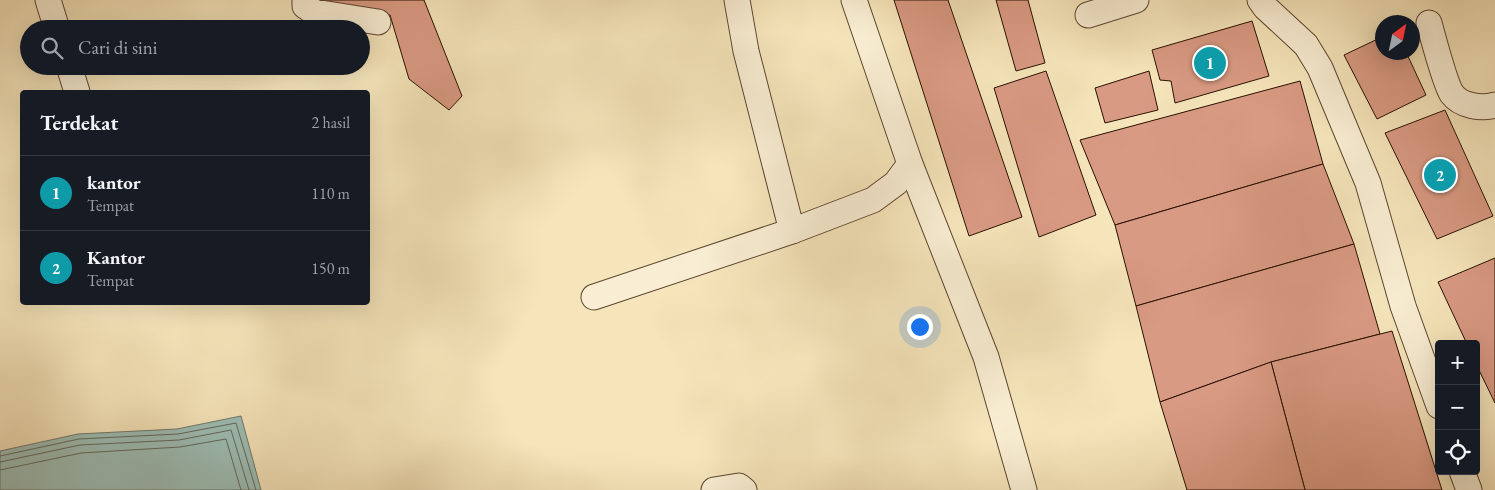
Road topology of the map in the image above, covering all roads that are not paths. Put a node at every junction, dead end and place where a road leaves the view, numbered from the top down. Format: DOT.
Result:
graph roads {
  1 [pos="48,0"];
  2 [pos="305,0"];
  3 [pos="737,0"];
  4 [pos="854,0"];
  5 [pos="1136,0"];
  6 [pos="1260,0"];
  7 [pos="1088,15"];
  8 [pos="54,20"];
  9 [pos="365,20"];
  10 [pos="370,21"];
  11 [pos="378,22"];
  12 [pos="1429,23"];
  13 [pos="72,75"];
  14 [pos="77,90"];
  15 [pos="1495,106"];
  16 [pos="910,164"];
  17 [pos="792,231"];
  18 [pos="594,297"];
  19 [pos="1435,395"];
  20 [pos="1463,475"];
  21 [pos="714,490"];
  22 [pos="744,490"];
  23 [pos="1024,490"];
  24 [pos="1469,490"];
  1 -- 8 [label="lane"];
  2 -- 9 [label="lane"];
  3 -- 17 [label="lane"];
  4 -- 16 [label="lane"];
  5 -- 7 [label="lane"];
  6 -- 19 [label="lane"];
  10 -- 11 [label="lane"];
  12 -- 15 [label="lane"];
  13 -- 14 [label="lane"];
  16 -- 17 [label="lane"];
  16 -- 23 [label="lane"];
  17 -- 18 [label="lane"];
  20 -- 24 [label="lane"];
  21 -- 22 [label="lane"];
}
